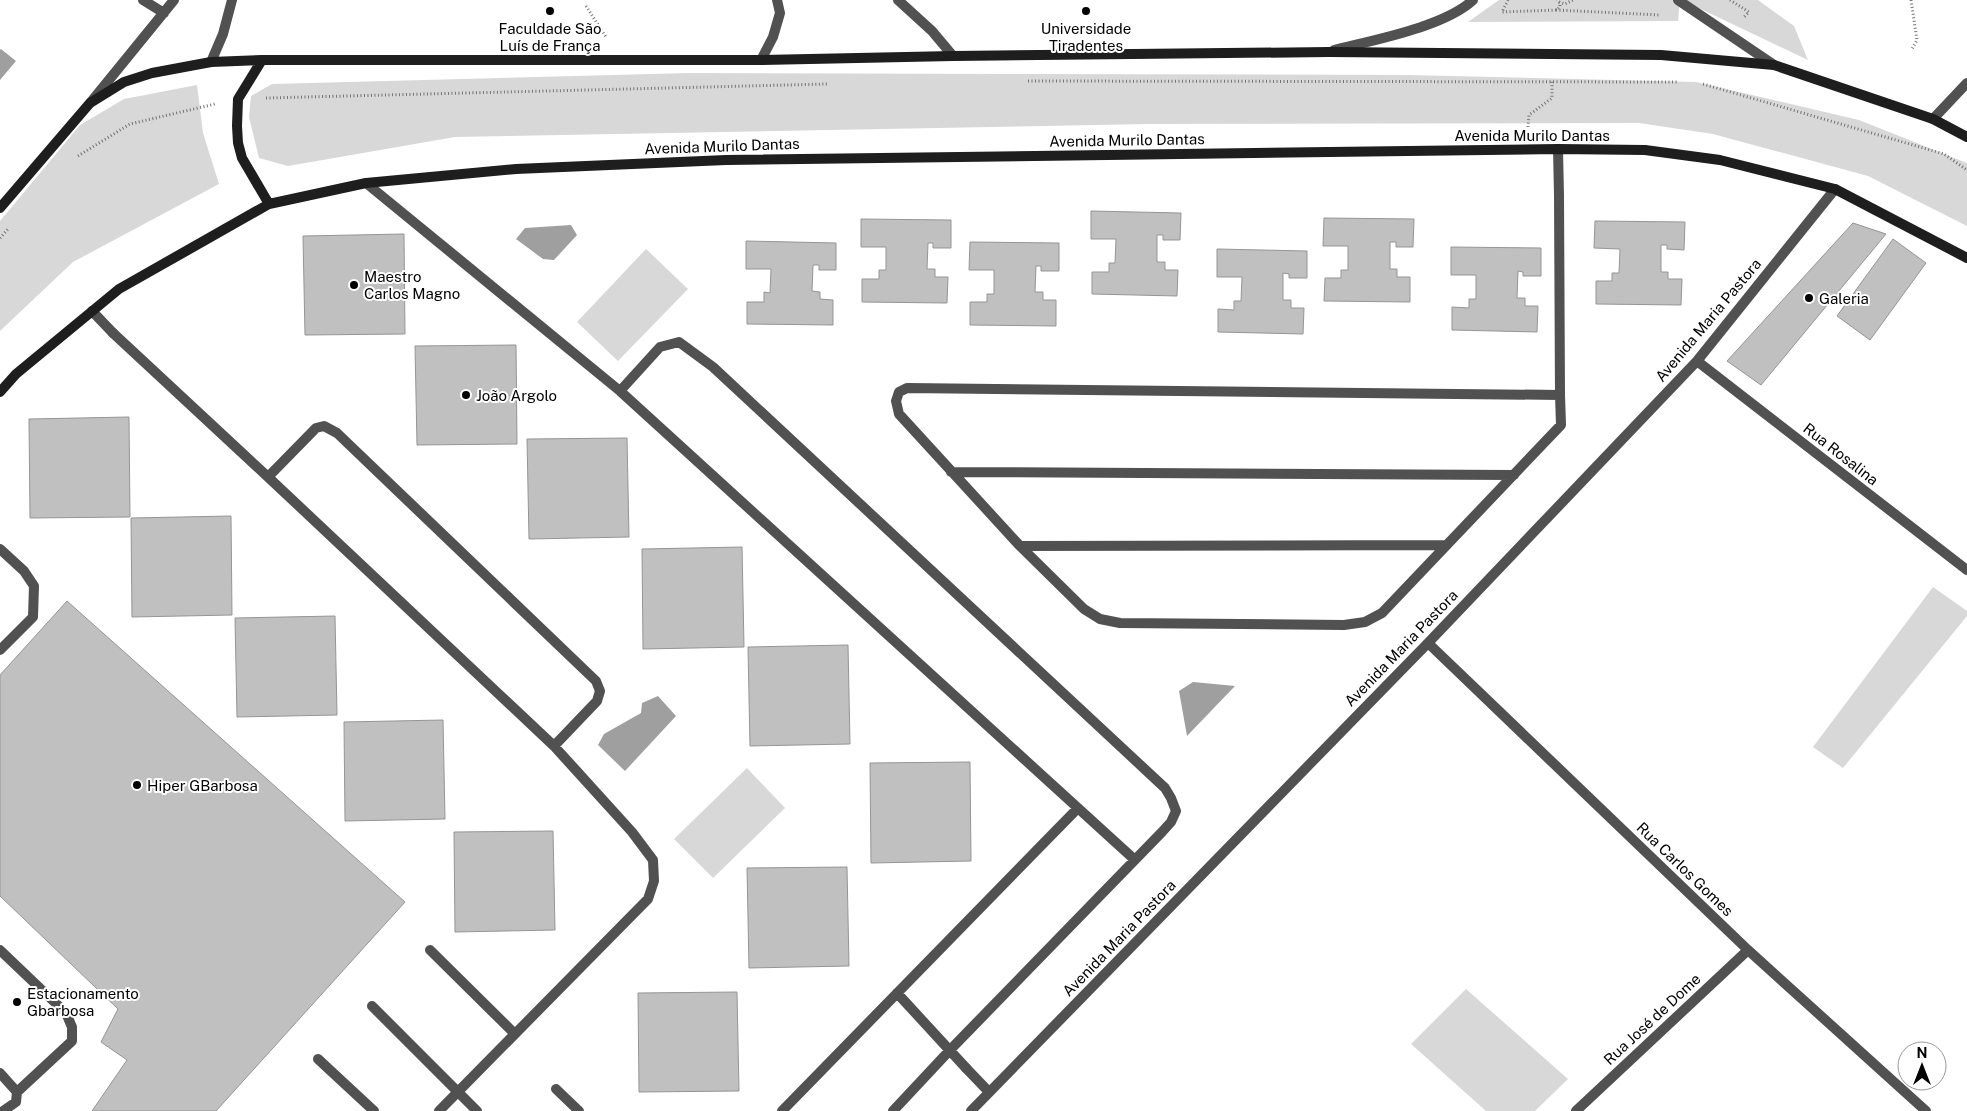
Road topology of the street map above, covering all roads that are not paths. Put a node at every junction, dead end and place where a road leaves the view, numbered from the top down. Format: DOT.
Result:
graph roads {
  1 [pos="143,0"];
  2 [pos="174,0"];
  3 [pos="232,0"];
  4 [pos="777,0"];
  5 [pos="898,0"];
  6 [pos="1473,0"];
  7 [pos="1678,0"];
  8 [pos="164,13"];
  9 [pos="1329,52"];
  10 [pos="953,56"];
  11 [pos="262,60"];
  12 [pos="761,60"];
  13 [pos="210,62"];
  14 [pos="1774,65"];
  15 [pos="1967,83"];
  16 [pos="90,103"];
  17 [pos="1933,118"];
  18 [pos="1967,137"];
  19 [pos="1558,149"];
  20 [pos="366,183"];
  21 [pos="1835,189"];
  22 [pos="269,204"];
  23 [pos="0,208"];
  24 [pos="1967,258"];
  25 [pos="92,311"];
  26 [pos="1697,361"];
  27 [pos="620,391"];
  28 [pos="0,392"];
  29 [pos="1560,395"];
  30 [pos="951,472"];
  31 [pos="1514,475"];
  32 [pos="268,477"];
  33 [pos="1447,545"];
  34 [pos="1020,546"];
  35 [pos="0,550"];
  36 [pos="1967,570"];
  37 [pos="1428,643"];
  38 [pos="0,650"];
  39 [pos="554,746"];
  40 [pos="1077,809"];
  41 [pos="1135,860"];
  42 [pos="0,950"];
  43 [pos="430,950"];
  44 [pos="1748,950"];
  45 [pos="897,993"];
  46 [pos="372,1006"];
  47 [pos="514,1034"];
  48 [pos="950,1050"];
  49 [pos="318,1059"];
  50 [pos="0,1073"];
  51 [pos="556,1089"];
  52 [pos="17,1092"];
  53 [pos="457,1092"];
  54 [pos="989,1092"];
  55 [pos="3,1111"];
  56 [pos="374,1111"];
  57 [pos="439,1111"];
  58 [pos="477,1111"];
  59 [pos="579,1111"];
  60 [pos="782,1111"];
  61 [pos="893,1111"];
  62 [pos="971,1111"];
  63 [pos="1576,1111"];
  64 [pos="1926,1111"];
  1 -- 8 [label="street"];
  2 -- 8 [label="street"];
  3 -- 13 [label="street"];
  4 -- 12 [label="street"];
  5 -- 10 [label="street"];
  6 -- 9 [label="street"];
  7 -- 14 [label="street"];
  8 -- 16 [label="street"];
  9 -- 10 [label="main road"];
  9 -- 14 [label="main road"];
  10 -- 12 [label="main road"];
  11 -- 12 [label="main road"];
  11 -- 13 [label="main road"];
  11 -- 22 [label="main road"];
  13 -- 16 [label="main road"];
  14 -- 17 [label="main road"];
  15 -- 17 [label="street"];
  16 -- 23 [label="main road"];
  17 -- 18 [label="main road"];
  19 -- 20 [label="main road, Avenida Murilo Dantas"];
  19 -- 21 [label="main road, Avenida Murilo Dantas"];
  19 -- 29 [label="street"];
  20 -- 22 [label="main road, Avenida Murilo Dantas"];
  20 -- 27 [label="street"];
  21 -- 24 [label="main road, Avenida Murilo Dantas"];
  21 -- 26 [label="street, Avenida Maria Pastora"];
  22 -- 25 [label="main road, Avenida Murilo Dantas"];
  25 -- 28 [label="main road, Avenida Murilo Dantas"];
  25 -- 32 [label="street"];
  26 -- 36 [label="street, Rua Rosalina"];
  26 -- 37 [label="street, Avenida Maria Pastora"];
  27 -- 40 [label="street"];
  27 -- 41 [label="street"];
  29 -- 30 [label="street"];
  29 -- 31 [label="street"];
  30 -- 31 [label="street"];
  30 -- 34 [label="street"];
  31 -- 33 [label="street"];
  32 -- 39 [label="street"];
  32 -- 39 [label="street"];
  33 -- 34 [label="street"];
  33 -- 34 [label="street"];
  35 -- 38 [label="street"];
  37 -- 44 [label="street, Rua Carlos Gomes"];
  37 -- 54 [label="street, Avenida Maria Pastora"];
  39 -- 47 [label="street"];
  40 -- 41 [label="street"];
  40 -- 45 [label="street"];
  41 -- 48 [label="street"];
  42 -- 52 [label="street"];
  43 -- 47 [label="street"];
  44 -- 63 [label="street, Rua José de Dome"];
  44 -- 64 [label="street, Rua Carlos Gomes"];
  45 -- 48 [label="street"];
  45 -- 60 [label="street"];
  46 -- 53 [label="street"];
  47 -- 53 [label="street"];
  48 -- 54 [label="street"];
  48 -- 61 [label="street"];
  49 -- 56 [label="street"];
  50 -- 52 [label="street"];
  51 -- 59 [label="street"];
  52 -- 55 [label="street"];
  53 -- 57 [label="street"];
  53 -- 58 [label="street"];
  54 -- 62 [label="street, Avenida Maria Pastora"];
}
